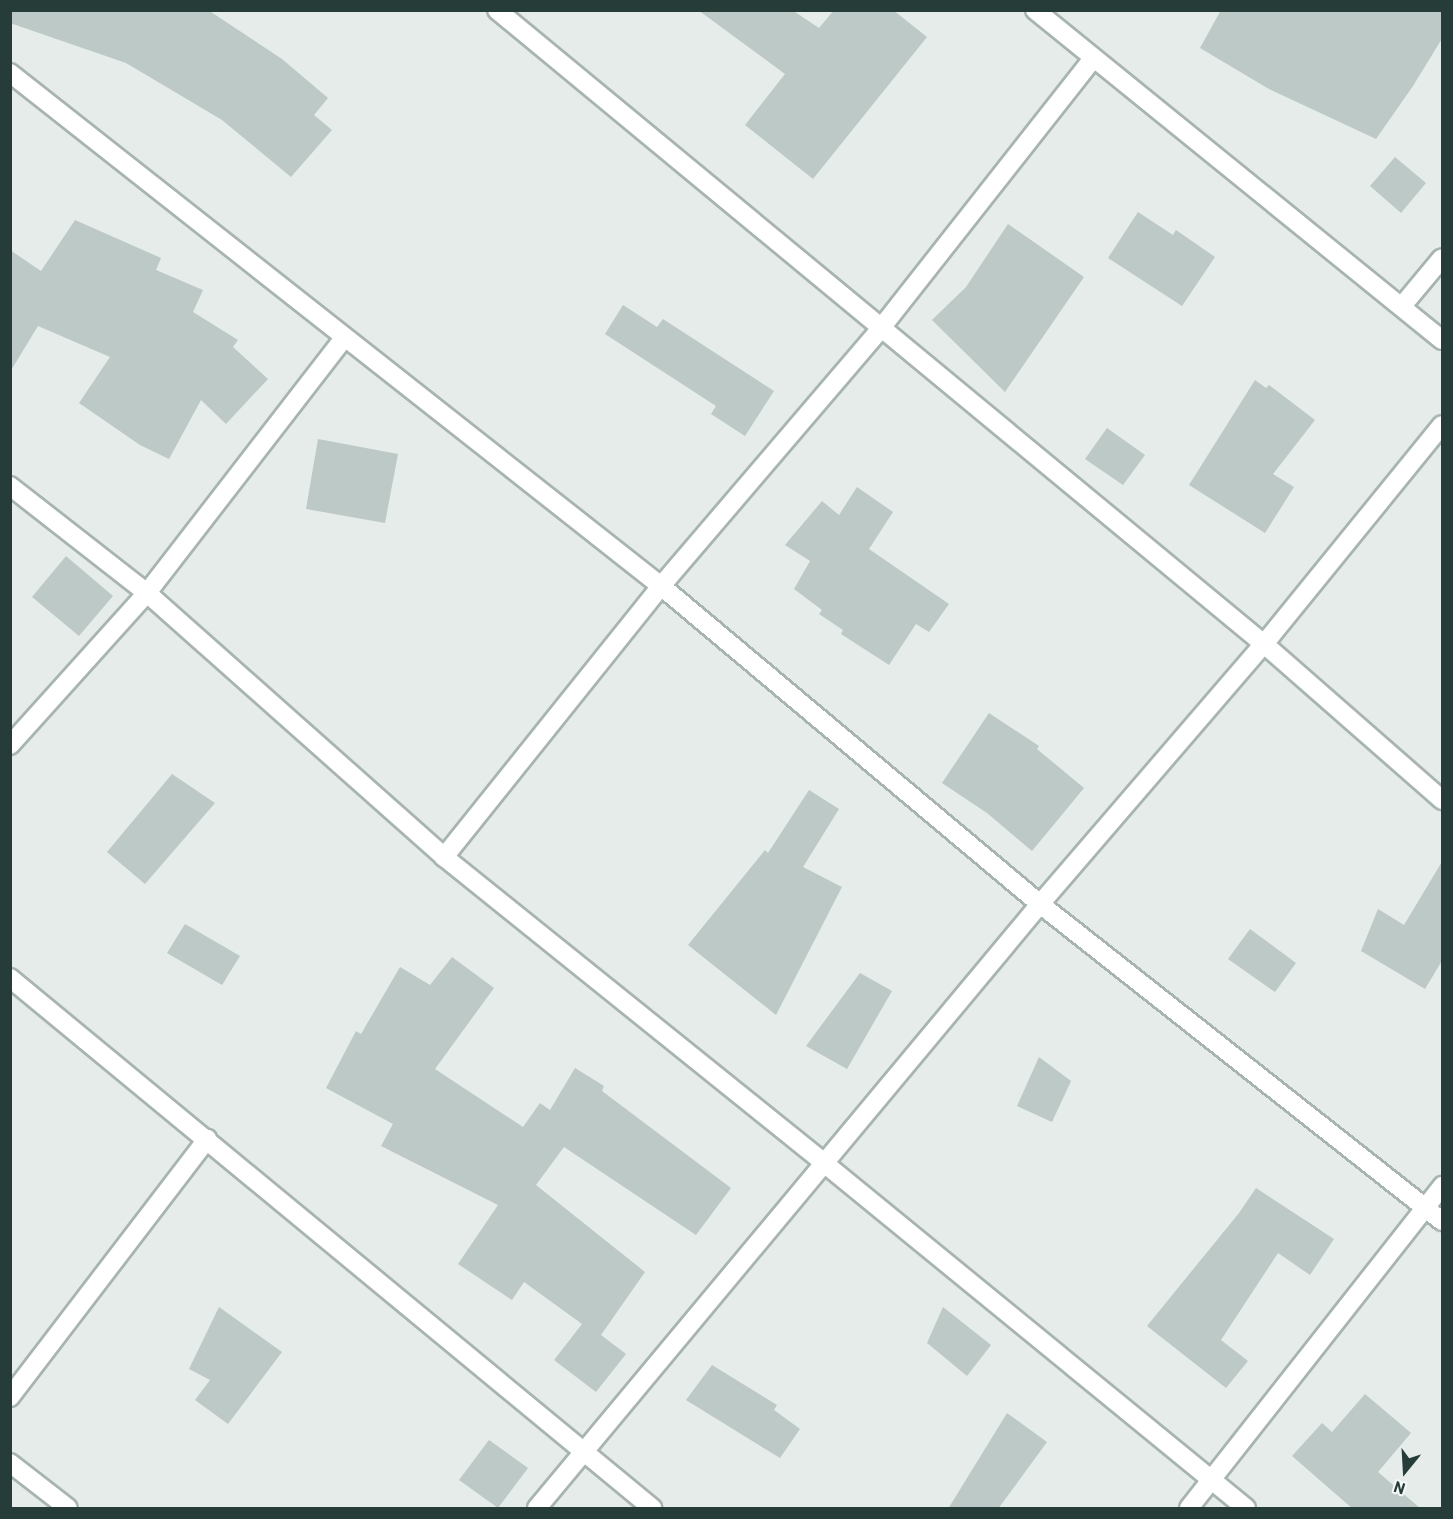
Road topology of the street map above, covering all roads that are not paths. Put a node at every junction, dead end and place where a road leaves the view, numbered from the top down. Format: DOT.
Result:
graph roads {
  1 [pos="497,10"];
  2 [pos="1035,10"];
  3 [pos="1093,59"];
  4 [pos="10,73"];
  5 [pos="1443,258"];
  6 [pos="1402,306"];
  7 [pos="881,328"];
  8 [pos="344,338"];
  9 [pos="1443,340"];
  10 [pos="1443,425"];
  11 [pos="10,486"];
  12 [pos="661,586"];
  13 [pos="147,593"];
  14 [pos="1264,644"];
  15 [pos="10,745"];
  16 [pos="1443,800"];
  17 [pos="444,856"];
  18 [pos="1040,904"];
  19 [pos="10,978"];
  20 [pos="207,1139"];
  21 [pos="824,1163"];
  22 [pos="1443,1186"];
  23 [pos="1424,1207"];
  24 [pos="1443,1221"];
  25 [pos="10,1397"];
  26 [pos="583,1451"];
  27 [pos="10,1463"];
  28 [pos="1211,1481"];
  29 [pos="68,1509"];
  30 [pos="537,1509"];
  31 [pos="652,1509"];
  32 [pos="1189,1509"];
  33 [pos="1246,1509"];
  1 -- 7 [label="street"];
  2 -- 3 [label="street"];
  3 -- 6 [label="street"];
  3 -- 7 [label="street"];
  4 -- 8 [label="street"];
  5 -- 6 [label="street"];
  6 -- 9 [label="street"];
  7 -- 12 [label="street"];
  7 -- 14 [label="street"];
  8 -- 12 [label="street"];
  8 -- 13 [label="street"];
  10 -- 14 [label="street"];
  11 -- 13 [label="street"];
  12 -- 17 [label="street"];
  12 -- 18 [label="street"];
  13 -- 15 [label="street"];
  13 -- 17 [label="street"];
  14 -- 16 [label="street"];
  14 -- 18 [label="street"];
  17 -- 21 [label="street"];
  18 -- 21 [label="street"];
  18 -- 23 [label="street"];
  19 -- 20 [label="street"];
  20 -- 25 [label="street"];
  20 -- 26 [label="street"];
  21 -- 26 [label="street"];
  21 -- 28 [label="street"];
  22 -- 23 [label="street"];
  23 -- 24 [label="street"];
  23 -- 28 [label="street"];
  26 -- 30 [label="street"];
  26 -- 31 [label="street"];
  27 -- 29 [label="street"];
  28 -- 32 [label="street"];
  28 -- 33 [label="street"];
}
